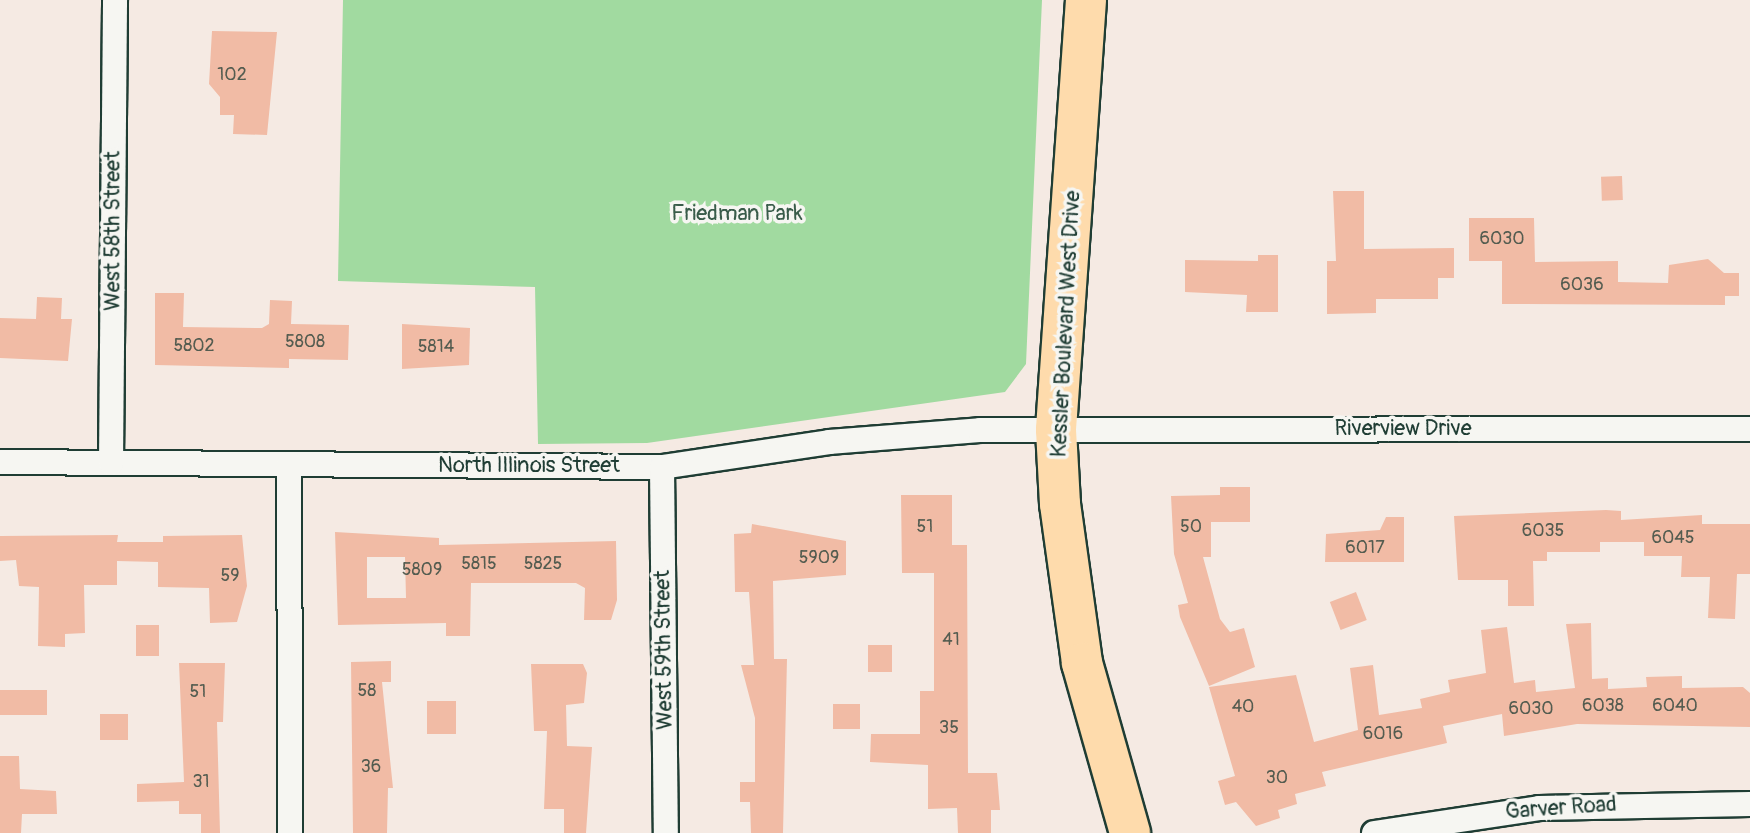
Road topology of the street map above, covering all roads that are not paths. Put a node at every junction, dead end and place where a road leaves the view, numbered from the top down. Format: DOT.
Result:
graph roads {
  1 [pos="115,0"];
  2 [pos="1085,7"];
  3 [pos="1750,429"];
  4 [pos="1056,430"];
  5 [pos="0,462"];
  6 [pos="111,463"];
  7 [pos="289,464"];
  8 [pos="662,467"];
  9 [pos="1750,804"];
  10 [pos="290,833"];
  11 [pos="666,833"];
  12 [pos="1130,833"];
  13 [pos="1374,833"];
  1 -- 6 [label="street, West 58th Street"];
  2 -- 4 [label="main road, Kessler Boulevard West Drive"];
  3 -- 4 [label="street, Riverview Drive"];
  4 -- 8 [label="street, North Illinois Street"];
  4 -- 12 [label="main road, Kessler Boulevard West Drive"];
  5 -- 6 [label="street, North Illinois Street"];
  6 -- 7 [label="street, North Illinois Street"];
  7 -- 8 [label="street, North Illinois Street"];
  7 -- 10 [label="street"];
  8 -- 11 [label="street, West 59th Street"];
  9 -- 13 [label="street, Garver Road"];
}
